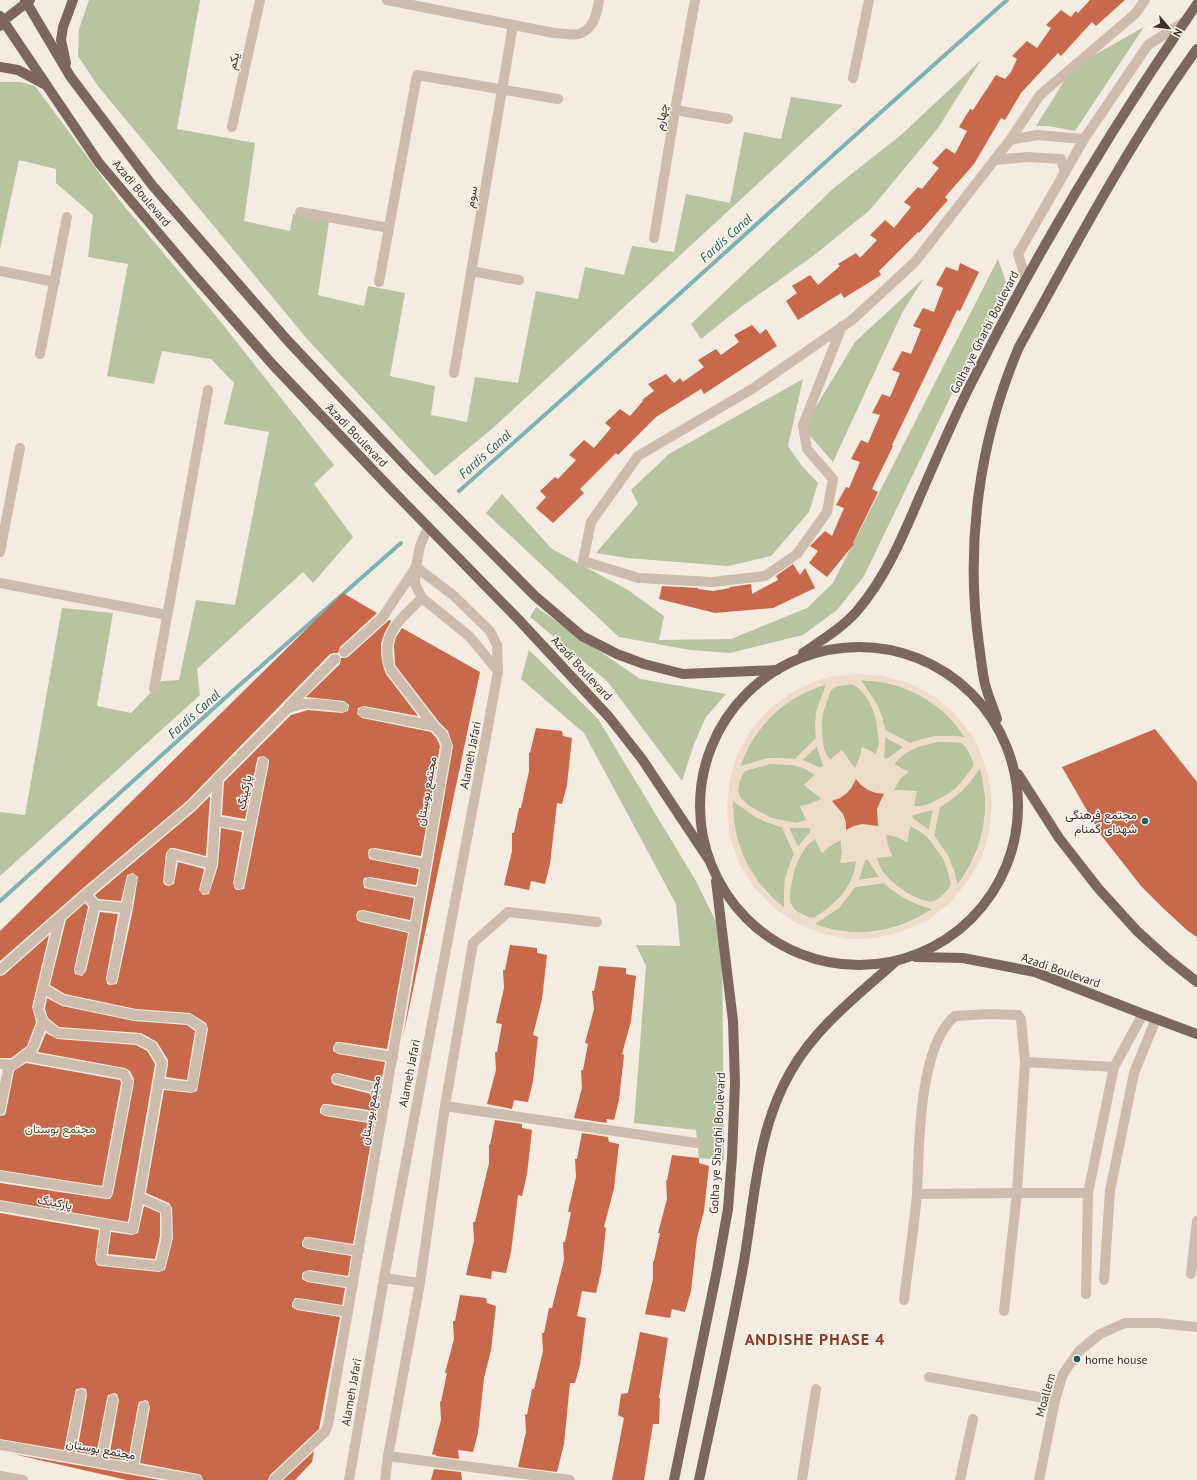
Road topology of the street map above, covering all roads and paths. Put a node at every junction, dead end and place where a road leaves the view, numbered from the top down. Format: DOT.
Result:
graph roads {
  1 [pos="73,0"];
  2 [pos="260,0"];
  3 [pos="386,0"];
  4 [pos="600,0"];
  5 [pos="695,0"];
  6 [pos="869,0"];
  7 [pos="1145,0"];
  8 [pos="27,1"];
  9 [pos="1197,4"];
  10 [pos="1,21"];
  11 [pos="1184,22"];
  12 [pos="514,25"];
  13 [pos="1197,49"];
  14 [pos="0,67"];
  15 [pos="70,76"];
  16 [pos="853,78"];
  17 [pos="48,86"];
  18 [pos="502,90"];
  19 [pos="558,99"];
  20 [pos="675,110"];
  21 [pos="728,119"];
  22 [pos="232,128"];
  23 [pos="1084,139"];
  24 [pos="1010,140"];
  25 [pos="994,160"];
  26 [pos="1065,173"];
  27 [pos="300,212"];
  28 [pos="67,218"];
  29 [pos="389,228"];
  30 [pos="654,238"];
  31 [pos="0,271"];
  32 [pos="471,271"];
  33 [pos="1026,279"];
  34 [pos="519,280"];
  35 [pos="55,282"];
  36 [pos="379,282"];
  37 [pos="842,326"];
  38 [pos="40,354"];
  39 [pos="454,373"];
  40 [pos="208,390"];
  41 [pos="20,448"];
  42 [pos="428,527"];
  43 [pos="0,552"];
  44 [pos="416,567"];
  45 [pos="0,583"];
  46 [pos="422,598"];
  47 [pos="167,615"];
  48 [pos="344,652"];
  49 [pos="335,659"];
  50 [pos="791,662"];
  51 [pos="777,670"];
  52 [pos="498,671"];
  53 [pos="154,689"];
  54 [pos="344,707"];
  55 [pos="287,709"];
  56 [pos="363,712"];
  57 [pos="434,726"];
  58 [pos="1004,738"];
  59 [pos="263,762"];
  60 [pos="1014,769"];
  61 [pos="218,778"];
  62 [pos="216,821"];
  63 [pos="250,827"];
  64 [pos="374,854"];
  65 [pos="709,860"];
  66 [pos="212,864"];
  67 [pos="426,864"];
  68 [pos="715,875"];
  69 [pos="132,879"];
  70 [pos="169,880"];
  71 [pos="369,883"];
  72 [pos="239,884"];
  73 [pos="205,889"];
  74 [pos="421,893"];
  75 [pos="86,894"];
  76 [pos="95,906"];
  77 [pos="126,908"];
  78 [pos="362,916"];
  79 [pos="60,917"];
  80 [pos="598,922"];
  81 [pos="415,928"];
  82 [pos="912,957"];
  83 [pos="896,962"];
  84 [pos="0,970"];
  85 [pos="80,970"];
  86 [pos="112,979"];
  87 [pos="1197,982"];
  88 [pos="43,988"];
  89 [pos="1143,1014"];
  90 [pos="1156,1019"];
  91 [pos="43,1022"];
  92 [pos="1197,1034"];
  93 [pos="339,1048"];
  94 [pos="24,1056"];
  95 [pos="393,1057"];
  96 [pos="1025,1062"];
  97 [pos="5,1064"];
  98 [pos="1114,1067"];
  99 [pos="337,1079"];
  100 [pos="158,1083"];
  101 [pos="387,1090"];
  102 [pos="445,1106"];
  103 [pos="0,1110"];
  104 [pos="326,1110"];
  105 [pos="382,1119"];
  106 [pos="696,1143"];
  107 [pos="0,1176"];
  108 [pos="1017,1193"];
  109 [pos="1088,1193"];
  110 [pos="916,1194"];
  111 [pos="139,1197"];
  112 [pos="0,1206"];
  113 [pos="1197,1221"];
  114 [pos="106,1224"];
  115 [pos="308,1243"];
  116 [pos="359,1251"];
  117 [pos="1191,1274"];
  118 [pos="308,1276"];
  119 [pos="384,1278"];
  120 [pos="1104,1280"];
  121 [pos="353,1283"];
  122 [pos="420,1283"];
  123 [pos="1086,1294"];
  124 [pos="904,1300"];
  125 [pos="298,1304"];
  126 [pos="1004,1311"];
  127 [pos="348,1312"];
  128 [pos="1197,1327"];
  129 [pos="929,1377"];
  130 [pos="816,1389"];
  131 [pos="81,1394"];
  132 [pos="113,1399"];
  133 [pos="1055,1400"];
  134 [pos="144,1406"];
  135 [pos="973,1419"];
  136 [pos="0,1445"];
  137 [pos="388,1456"];
  138 [pos="69,1457"];
  139 [pos="101,1463"];
  140 [pos="133,1468"];
  141 [pos="0,1476"];
  142 [pos="23,1480"];
  143 [pos="197,1480"];
  144 [pos="274,1480"];
  145 [pos="349,1480"];
  146 [pos="385,1480"];
  147 [pos="570,1480"];
  148 [pos="674,1480"];
  149 [pos="699,1480"];
  150 [pos="802,1480"];
  151 [pos="960,1480"];
  152 [pos="1039,1480"];
  1 -- 15 [label="main road"];
  2 -- 22 [label="street, یکم"];
  3 -- 12 [label="street"];
  4 -- 12 [label="street"];
  5 -- 20 [label="street, چهارم"];
  6 -- 16 [label="street"];
  7 -- 24 [label="street"];
  8 -- 10 [label="main road"];
  8 -- 15 [label="main road, َAzadi Boulevard"];
  9 -- 11 [label="main road, Golha ye Gharbi Boulevard"];
  10 -- 17 [label="main road, َAzadi Boulevard"];
  11 -- 23 [label="street"];
  11 -- 33 [label="main road, Golha ye Gharbi Boulevard"];
  12 -- 18 [label="street, سوم"];
  13 -- 58 [label="main road"];
  14 -- 17 [label="main road"];
  15 -- 51 [label="main road, َAzadi Boulevard"];
  17 -- 42 [label="main road, َAzadi Boulevard"];
  18 -- 19 [label="street"];
  18 -- 29 [label="street"];
  18 -- 32 [label="street, سوم"];
  20 -- 21 [label="street"];
  20 -- 30 [label="street, چهارم"];
  23 -- 24 [label="street"];
  23 -- 26 [label="street"];
  24 -- 25 [label="street"];
  25 -- 26 [label="street"];
  25 -- 37 [label="street"];
  26 -- 33 [label="street"];
  27 -- 29 [label="street"];
  28 -- 35 [label="street"];
  29 -- 36 [label="street"];
  31 -- 35 [label="street"];
  32 -- 34 [label="street"];
  32 -- 39 [label="street, سوم"];
  33 -- 50 [label="main road, Golha ye Gharbi Boulevard"];
  35 -- 38 [label="street"];
  37 -- 37 [label="street"];
  40 -- 47 [label="street"];
  41 -- 43 [label="street"];
  42 -- 44 [label="street"];
  42 -- 65 [label="main road, َAzadi Boulevard"];
  44 -- 46 [label="street"];
  44 -- 48 [label="street"];
  44 -- 52 [label="street, Alameh Jafari"];
  45 -- 47 [label="street"];
  46 -- 52 [label="street"];
  46 -- 57 [label="street, مجتمع بوستان"];
  47 -- 53 [label="street"];
  49 -- 55 [label="street"];
  50 -- 51 [label="main road"];
  50 -- 58 [label="main road"];
  51 -- 65 [label="main road"];
  52 -- 119 [label="street, Alameh Jafari"];
  54 -- 55 [label="street"];
  55 -- 61 [label="street"];
  56 -- 57 [label="street"];
  57 -- 67 [label="street, مجتمع بوستان"];
  58 -- 60 [label="main road"];
  59 -- 63 [label="street, پارکینگ"];
  60 -- 82 [label="main road"];
  60 -- 87 [label="main road"];
  61 -- 62 [label="street, پارکینگ"];
  61 -- 75 [label="street"];
  62 -- 63 [label="street, پارکینگ"];
  62 -- 66 [label="street, پارکینگ"];
  63 -- 72 [label="street, پارکینگ"];
  64 -- 67 [label="street"];
  65 -- 68 [label="main road"];
  66 -- 70 [label="street"];
  66 -- 73 [label="street, پارکینگ"];
  67 -- 74 [label="street, مجتمع بوستان"];
  68 -- 83 [label="main road"];
  68 -- 148 [label="main road, Golha ye Sharghi Boulevard"];
  69 -- 77 [label="street"];
  71 -- 74 [label="street"];
  74 -- 81 [label="street, مجتمع بوستان"];
  75 -- 76 [label="street"];
  75 -- 79 [label="street"];
  76 -- 77 [label="street"];
  76 -- 85 [label="street"];
  77 -- 86 [label="street"];
  78 -- 81 [label="street"];
  79 -- 84 [label="street"];
  79 -- 88 [label="street"];
  80 -- 102 [label="street"];
  81 -- 95 [label="street, مجتمع بوستان"];
  82 -- 83 [label="main road"];
  82 -- 89 [label="main road, َAzadi Boulevard"];
  83 -- 149 [label="main road"];
  88 -- 91 [label="street"];
  88 -- 100 [label="street"];
  89 -- 90 [label="main road, َAzadi Boulevard"];
  89 -- 98 [label="street"];
  90 -- 92 [label="main road, َAzadi Boulevard"];
  90 -- 120 [label="street"];
  91 -- 94 [label="street"];
  91 -- 100 [label="street"];
  93 -- 95 [label="street"];
  94 -- 97 [label="street"];
  94 -- 107 [label="street"];
  95 -- 101 [label="street, مجتمع بوستان"];
  96 -- 98 [label="street"];
  96 -- 108 [label="street"];
  96 -- 110 [label="street"];
  97 -- 103 [label="street"];
  98 -- 109 [label="street"];
  99 -- 101 [label="street"];
  100 -- 111 [label="street"];
  101 -- 105 [label="street, مجتمع بوستان"];
  102 -- 106 [label="street"];
  102 -- 122 [label="street"];
  104 -- 105 [label="street"];
  105 -- 116 [label="street, مجتمع بوستان"];
  108 -- 109 [label="street"];
  108 -- 110 [label="street"];
  108 -- 126 [label="street"];
  109 -- 123 [label="street"];
  110 -- 124 [label="street"];
  111 -- 114 [label="street, پارکینگ"];
  111 -- 114 [label="street"];
  112 -- 114 [label="street, پارکینگ"];
  113 -- 117 [label="street"];
  115 -- 116 [label="street"];
  116 -- 121 [label="street, مجتمع بوستان"];
  118 -- 121 [label="street"];
  119 -- 122 [label="street"];
  119 -- 145 [label="street, Alameh Jafari"];
  121 -- 127 [label="street, مجتمع بوستان"];
  122 -- 137 [label="street"];
  125 -- 127 [label="street"];
  127 -- 144 [label="street, مجتمع بوستان"];
  128 -- 133 [label="street, Moallem"];
  129 -- 133 [label="street"];
  130 -- 150 [label="street"];
  131 -- 138 [label="street"];
  132 -- 139 [label="street"];
  133 -- 152 [label="street, Moallem"];
  134 -- 140 [label="street"];
  135 -- 151 [label="street"];
  136 -- 138 [label="street, مجتمع بوستان"];
  137 -- 146 [label="street"];
  137 -- 147 [label="street"];
  138 -- 139 [label="street, مجتمع بوستان"];
  139 -- 140 [label="street, مجتمع بوستان"];
  140 -- 143 [label="street, مجتمع بوستان"];
  141 -- 142 [label="street"];
}
